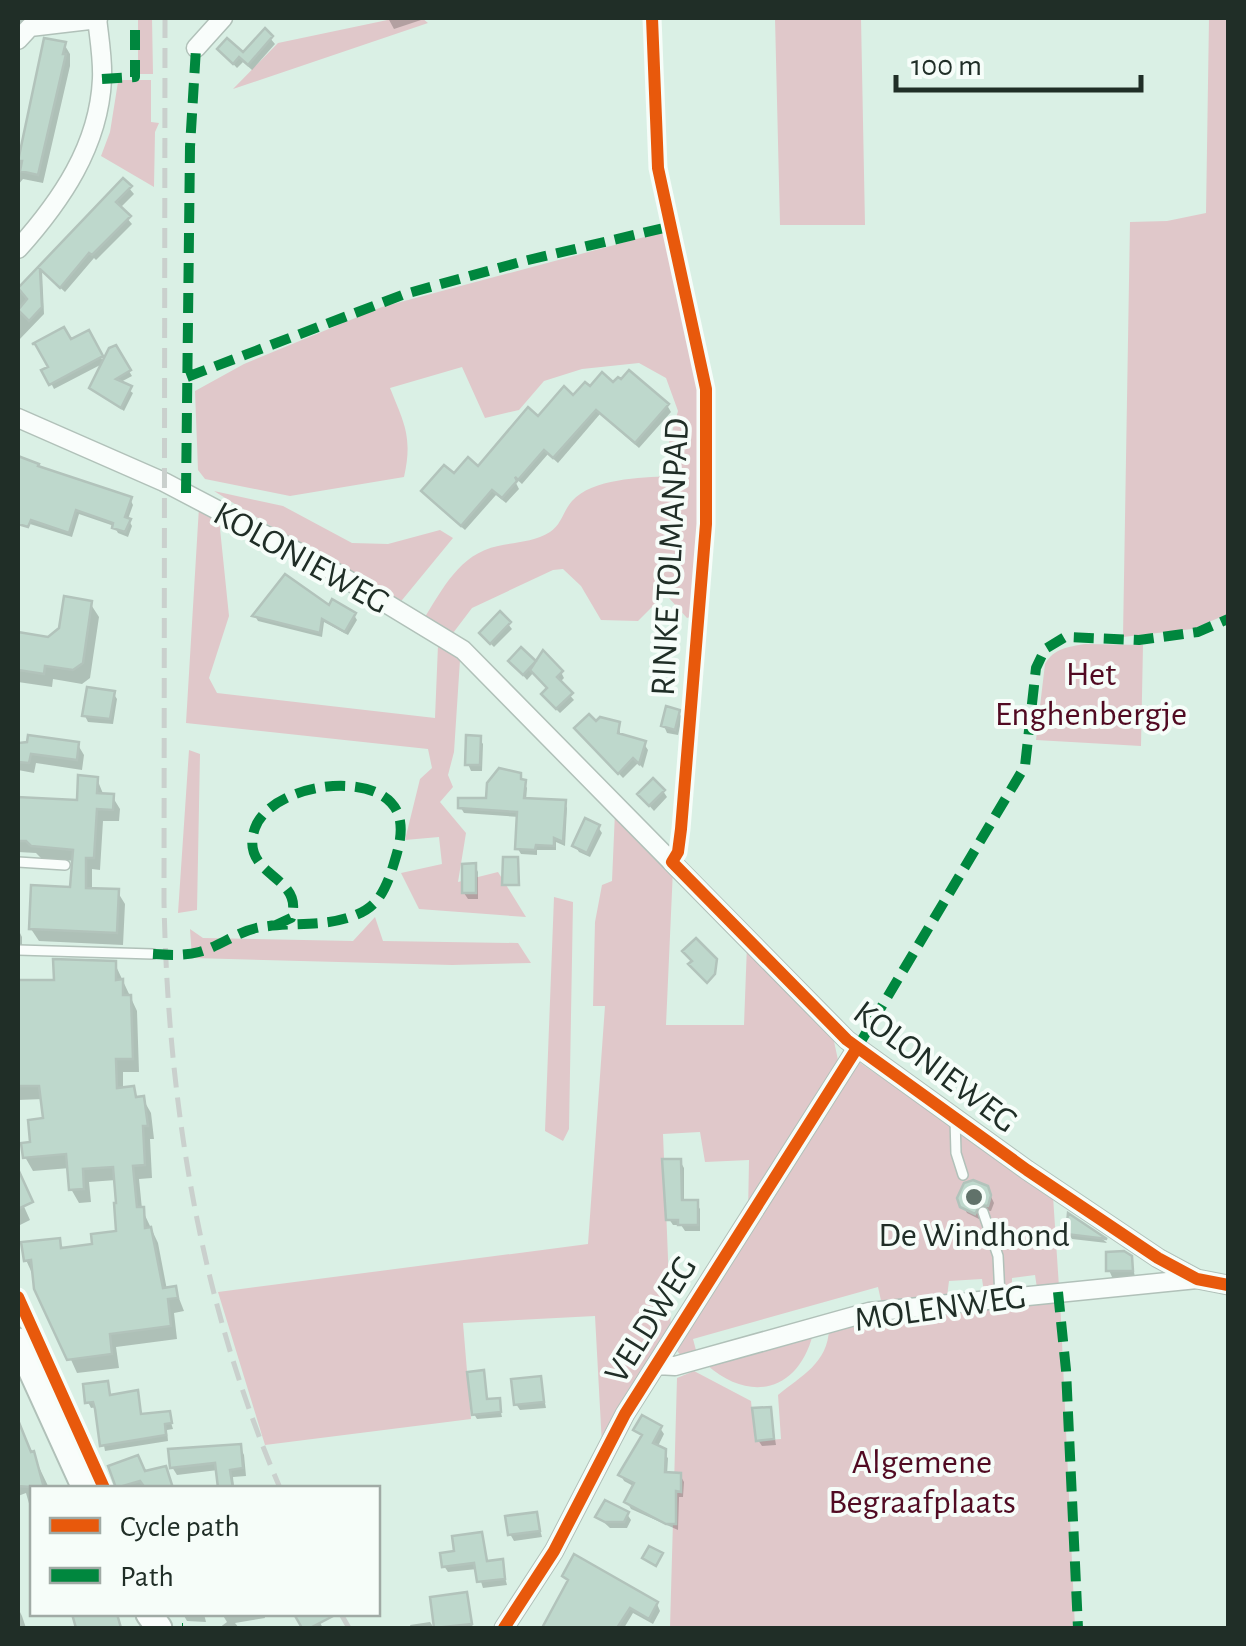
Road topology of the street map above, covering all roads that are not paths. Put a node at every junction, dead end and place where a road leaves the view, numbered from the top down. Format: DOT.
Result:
graph roads {
  1 [pos="97,18"];
  2 [pos="223,18"];
  3 [pos="22,28"];
  4 [pos="196,48"];
  5 [pos="18,248"];
  6 [pos="18,418"];
  7 [pos="18,862"];
  8 [pos="65,864"];
  9 [pos="18,950"];
  10 [pos="153,954"];
  11 [pos="857,1048"];
  12 [pos="955,1119"];
  13 [pos="963,1175"];
  14 [pos="983,1212"];
  15 [pos="1196,1279"];
  16 [pos="1228,1285"];
  17 [pos="1000,1297"];
  18 [pos="18,1340"];
  19 [pos="656,1365"];
  20 [pos="83,1486"];
  21 [pos="504,1628"];
  1 -- 3 [label="street"];
  1 -- 5 [label="street"];
  2 -- 4 [label="street"];
  6 -- 11 [label="street, KOLONIEWEG"];
  7 -- 8 [label="lane"];
  9 -- 10 [label="lane"];
  11 -- 12 [label="street, KOLONIEWEG"];
  11 -- 19 [label="street, VELDWEG"];
  12 -- 13 [label="lane"];
  12 -- 15 [label="street, KOLONIEWEG"];
  14 -- 17 [label="lane"];
  15 -- 16 [label="street, MOLENWEG"];
  15 -- 17 [label="street, MOLENWEG"];
  17 -- 19 [label="street, MOLENWEG"];
  18 -- 20 [label="main road"];
  19 -- 21 [label="street, VELDWEG"];
}
